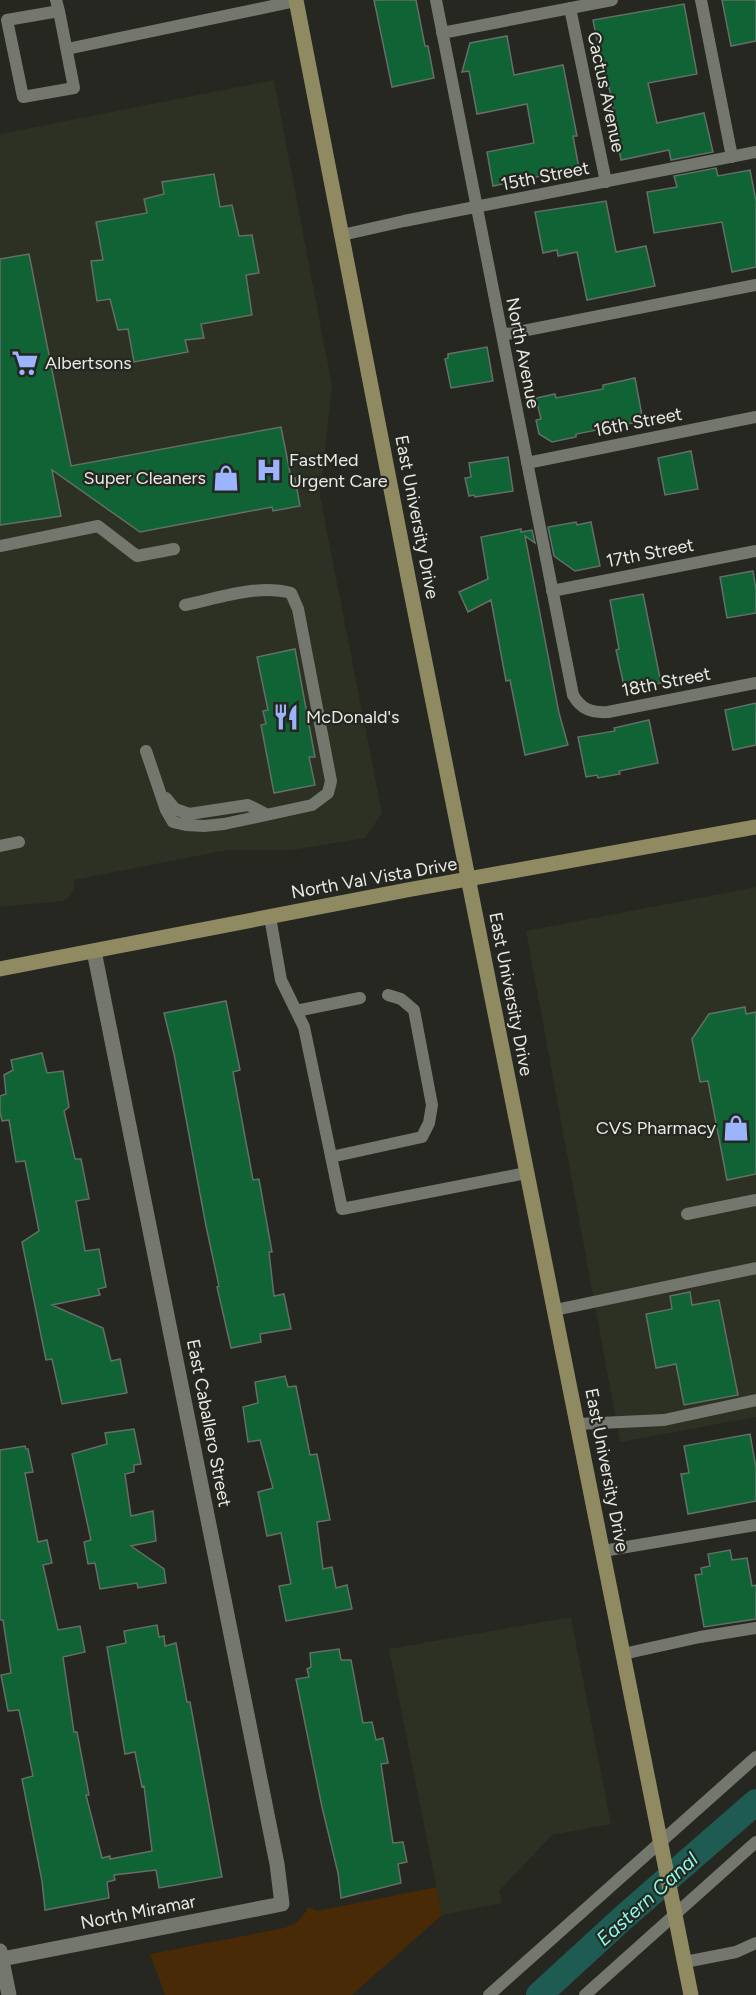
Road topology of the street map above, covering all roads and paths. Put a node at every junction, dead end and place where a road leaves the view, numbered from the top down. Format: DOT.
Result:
graph roads {
  1 [pos="296,0"];
  2 [pos="436,0"];
  3 [pos="612,0"];
  4 [pos="701,0"];
  5 [pos="57,6"];
  6 [pos="570,8"];
  7 [pos="442,33"];
  8 [pos="67,49"];
  9 [pos="756,152"];
  10 [pos="732,157"];
  11 [pos="606,182"];
  12 [pos="476,207"];
  13 [pos="342,235"];
  14 [pos="756,285"];
  15 [pos="502,335"];
  16 [pos="756,417"];
  17 [pos="527,463"];
  18 [pos="0,546"];
  19 [pos="174,549"];
  20 [pos="756,551"];
  21 [pos="552,591"];
  22 [pos="185,605"];
  23 [pos="756,683"];
  24 [pos="584,709"];
  25 [pos="146,751"];
  26 [pos="756,827"];
  27 [pos="19,842"];
  28 [pos="0,846"];
  29 [pos="469,880"];
  30 [pos="270,917"];
  31 [pos="94,951"];
  32 [pos="0,969"];
  33 [pos="388,996"];
  34 [pos="360,998"];
  35 [pos="296,1011"];
  36 [pos="331,1157"];
  37 [pos="526,1173"];
  38 [pos="756,1200"];
  39 [pos="687,1214"];
  40 [pos="756,1268"];
  41 [pos="555,1310"];
  42 [pos="756,1400"];
  43 [pos="578,1424"];
  44 [pos="756,1525"];
  45 [pos="603,1551"];
  46 [pos="756,1628"];
  47 [pos="623,1654"];
  48 [pos="756,1757"];
  49 [pos="756,1842"];
  50 [pos="662,1847"];
  51 [pos="282,1904"];
  52 [pos="674,1910"];
  53 [pos="756,1943"];
  54 [pos="1,1954"];
  55 [pos="685,1962"];
  56 [pos="9,1995"];
  57 [pos="489,1995"];
  58 [pos="585,1995"];
  59 [pos="691,1995"];
  1 -- 8 [label="lane"];
  1 -- 13 [label="main road, East University Drive"];
  2 -- 7 [label="lane, North Avenue"];
  3 -- 6 [label="lane"];
  4 -- 10 [label="lane"];
  5 -- 8 [label="lane"];
  5 -- 8 [label="lane"];
  6 -- 7 [label="lane"];
  6 -- 11 [label="lane, Cactus Avenue"];
  7 -- 12 [label="lane, North Avenue"];
  9 -- 10 [label="lane, 15th Street"];
  10 -- 11 [label="lane, 15th Street"];
  11 -- 12 [label="lane, 15th Street"];
  12 -- 13 [label="lane, 15th Street"];
  12 -- 15 [label="lane, North Avenue"];
  13 -- 29 [label="main road, East University Drive"];
  14 -- 15 [label="lane"];
  15 -- 17 [label="lane, North Avenue"];
  16 -- 17 [label="lane, 16th Street"];
  17 -- 21 [label="lane, North Avenue"];
  18 -- 19 [label="lane"];
  20 -- 21 [label="lane, 17th Street"];
  21 -- 24 [label="lane, North Avenue"];
  22 -- 25 [label="lane"];
  23 -- 24 [label="lane, 18th Street"];
  26 -- 29 [label="main road, North Val Vista Drive"];
  27 -- 28 [label="lane"];
  29 -- 30 [label="main road, North Val Vista Drive"];
  29 -- 37 [label="main road, East University Drive"];
  30 -- 31 [label="main road, North Val Vista Drive"];
  30 -- 35 [label="lane"];
  31 -- 32 [label="main road, North Val Vista Drive"];
  31 -- 51 [label="street, East Caballero Street"];
  33 -- 36 [label="lane"];
  34 -- 35 [label="lane"];
  35 -- 36 [label="lane"];
  36 -- 37 [label="lane"];
  37 -- 41 [label="main road, East University Drive"];
  38 -- 39 [label="lane"];
  40 -- 41 [label="lane"];
  41 -- 43 [label="main road, East University Drive"];
  42 -- 43 [label="lane"];
  43 -- 45 [label="main road, East University Drive"];
  44 -- 45 [label="lane"];
  45 -- 47 [label="main road, East University Drive"];
  46 -- 47 [label="lane"];
  47 -- 50 [label="main road, East University Drive"];
  48 -- 50 [label="lane"];
  49 -- 52 [label="lane"];
  50 -- 52 [label="main road, East University Drive"];
  50 -- 57 [label="lane"];
  51 -- 54 [label="street, North Miramar"];
  52 -- 55 [label="main road, East University Drive"];
  52 -- 58 [label="lane"];
  53 -- 55 [label="lane"];
  54 -- 56 [label="street"];
  55 -- 59 [label="main road, East University Drive"];
}
